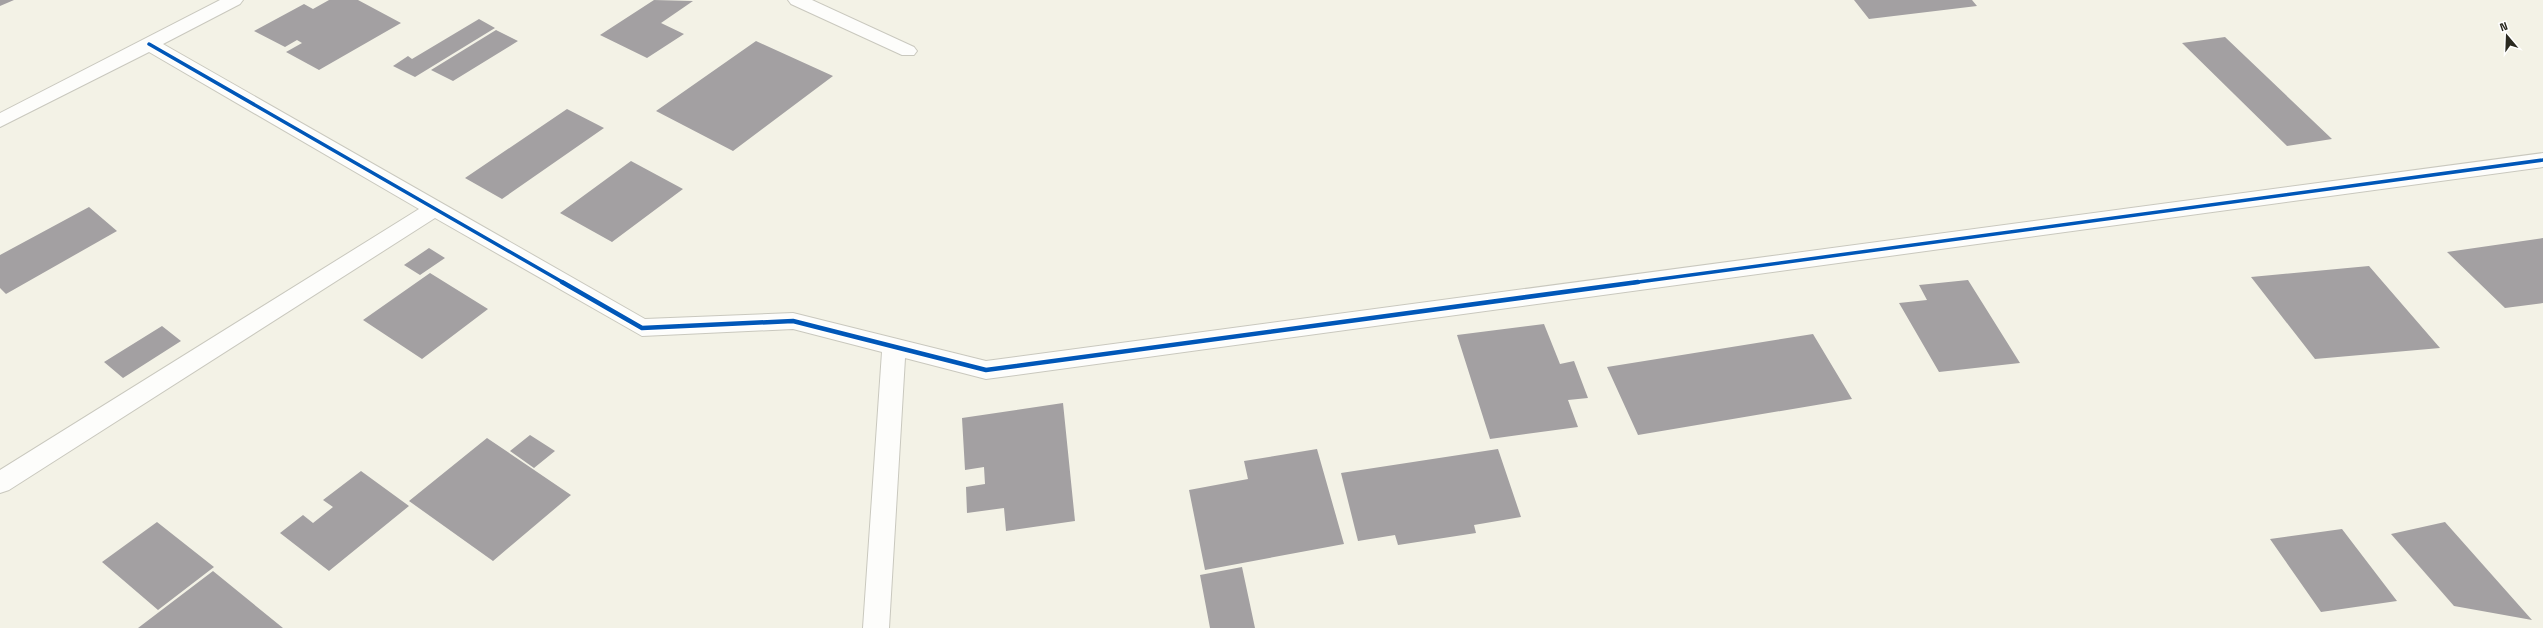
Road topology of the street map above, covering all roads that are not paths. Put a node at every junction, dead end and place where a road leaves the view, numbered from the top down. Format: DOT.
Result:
graph roads {
  1 [pos="234,0"];
  2 [pos="797,0"];
  3 [pos="150,44"];
  4 [pos="908,51"];
  5 [pos="0,121"];
  6 [pos="2543,160"];
  7 [pos="434,209"];
  8 [pos="894,346"];
  9 [pos="0,483"];
  10 [pos="876,628"];
  1 -- 3 [label="street"];
  2 -- 4 [label="street"];
  3 -- 5 [label="street"];
  3 -- 7 [label="street"];
  6 -- 8 [label="street"];
  7 -- 8 [label="street"];
  7 -- 9 [label="street"];
  8 -- 10 [label="street"];
}
